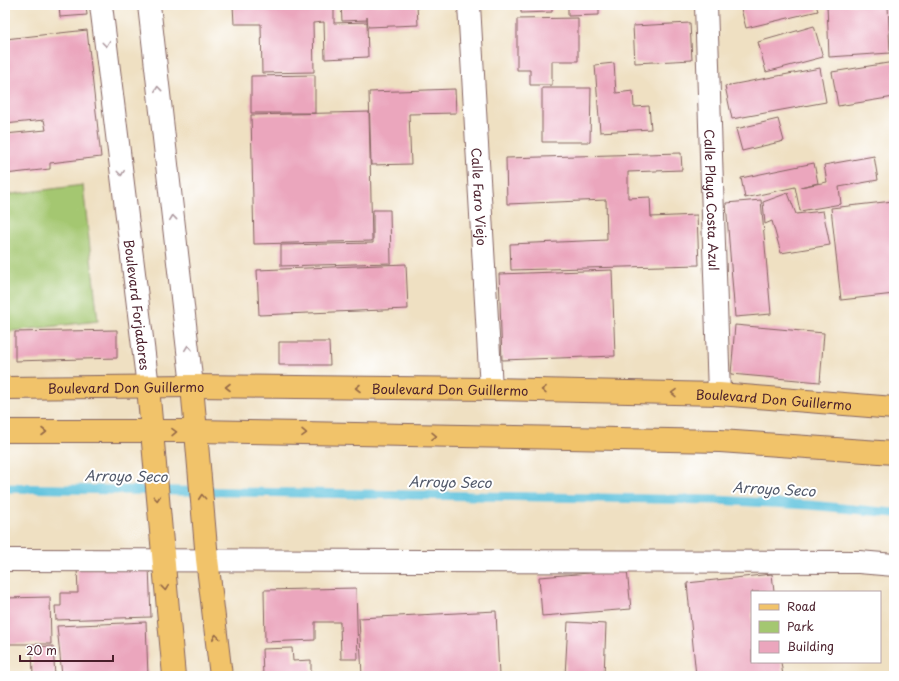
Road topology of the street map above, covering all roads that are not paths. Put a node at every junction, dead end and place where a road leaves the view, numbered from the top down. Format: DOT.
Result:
graph roads {
  1 [pos="101,5"];
  2 [pos="149,5"];
  3 [pos="469,5"];
  4 [pos="706,5"];
  5 [pos="192,386"];
  6 [pos="148,387"];
  7 [pos="5,388"];
  8 [pos="491,389"];
  9 [pos="719,394"];
  10 [pos="894,408"];
  11 [pos="5,431"];
  12 [pos="198,438"];
  13 [pos="152,439"];
  14 [pos="894,453"];
  15 [pos="207,559"];
  16 [pos="5,560"];
  17 [pos="162,561"];
  18 [pos="894,565"];
  19 [pos="174,676"];
  20 [pos="221,676"];
  1 -- 6 [label="street, Boulevard Forjadores, one-way"];
  5 -- 2 [label="street, one-way"];
  3 -- 8 [label="street, Calle Faro Viejo"];
  4 -- 9 [label="street, Calle Playa Costa Azul"];
  5 -- 6 [label="main road, Boulevard Don Guillermo"];
  8 -- 5 [label="main road, Boulevard Don Guillermo, one-way"];
  5 -- 12 [label="main road"];
  6 -- 7 [label="main road, Boulevard Don Guillermo"];
  6 -- 13 [label="main road, Boulevard Forjadores"];
  9 -- 8 [label="main road, Boulevard Don Guillermo, one-way"];
  9 -- 10 [label="main road, Boulevard Don Guillermo"];
  11 -- 13 [label="main road, one-way"];
  13 -- 12 [label="main road, one-way"];
  12 -- 14 [label="main road, one-way"];
  15 -- 12 [label="main road, one-way"];
  13 -- 17 [label="main road, Boulevard Forjadores, one-way"];
  15 -- 17 [label="street"];
  15 -- 18 [label="street"];
  20 -- 15 [label="main road, one-way"];
  16 -- 17 [label="street"];
  17 -- 19 [label="main road, Boulevard Forjadores, one-way"];
}
